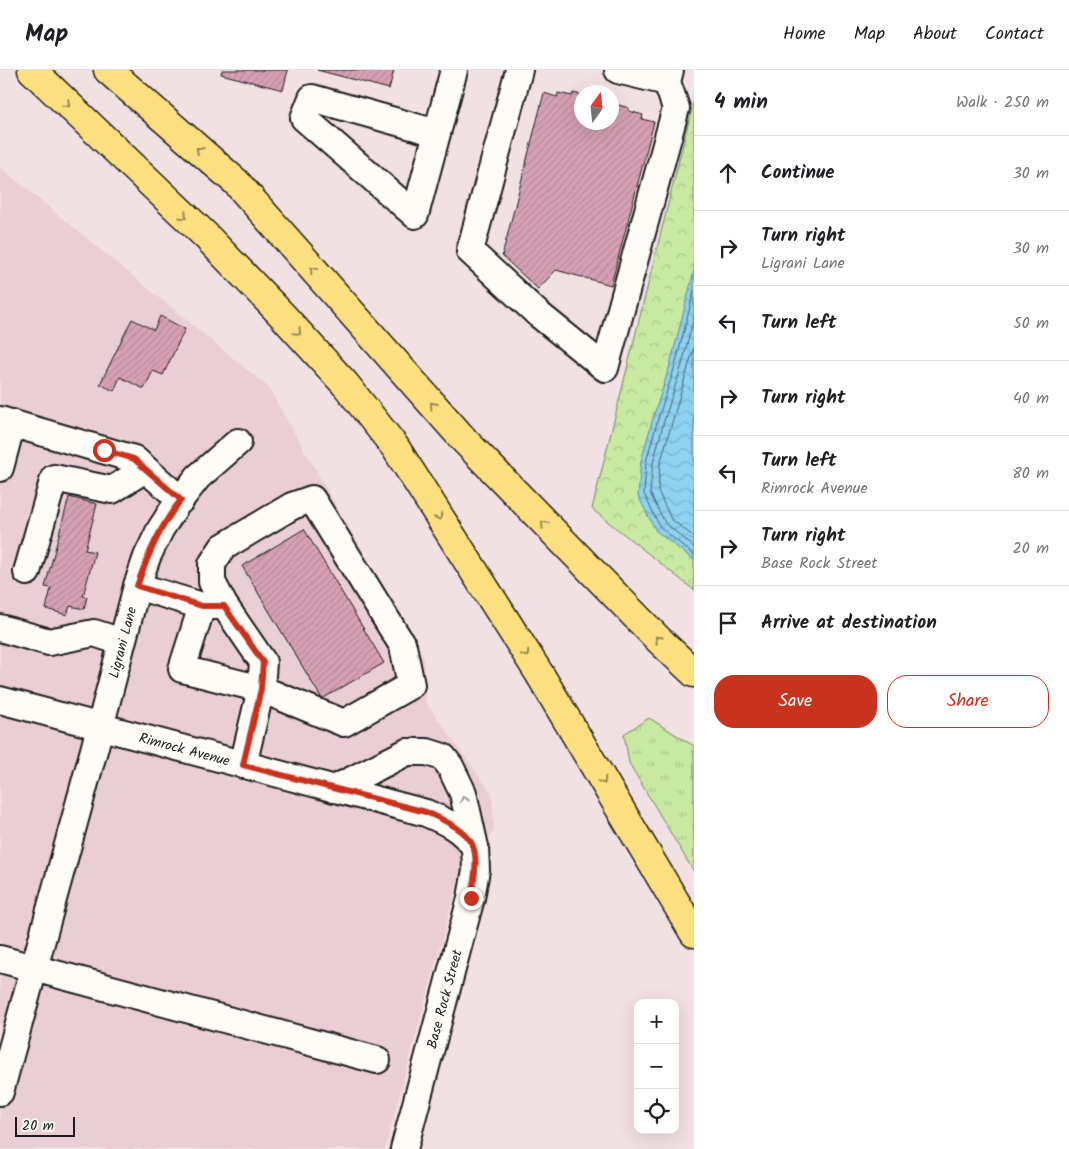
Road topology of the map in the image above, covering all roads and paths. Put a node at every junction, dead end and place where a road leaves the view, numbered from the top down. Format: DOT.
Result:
graph roads {
  1 [pos="32,70"];
  2 [pos="108,70"];
  3 [pos="454,70"];
  4 [pos="519,70"];
  5 [pos="618,70"];
  6 [pos="669,76"];
  7 [pos="437,133"];
  8 [pos="6,422"];
  9 [pos="238,442"];
  10 [pos="0,468"];
  11 [pos="145,469"];
  12 [pos="181,500"];
  13 [pos="27,572"];
  14 [pos="137,586"];
  15 [pos="213,606"];
  16 [pos="0,628"];
  17 [pos="122,642"];
  18 [pos="694,673"];
  19 [pos="261,689"];
  20 [pos="0,700"];
  21 [pos="100,728"];
  22 [pos="243,765"];
  23 [pos="334,788"];
  24 [pos="475,847"];
  25 [pos="694,933"];
  26 [pos="0,959"];
  27 [pos="34,969"];
  28 [pos="377,1060"];
  29 [pos="0,1092"];
  30 [pos="404,1149"];
  1 -- 25 [label="highway, one-way"];
  18 -- 2 [label="highway, one-way"];
  3 -- 7 [label="street"];
  4 -- 6 [label="street"];
  5 -- 6 [label="street"];
  7 -- 7 [label="street"];
  8 -- 10 [label="street"];
  8 -- 11 [label="street"];
  9 -- 12 [label="street, Ligrani Lane"];
  11 -- 12 [label="street"];
  11 -- 13 [label="street"];
  12 -- 14 [label="street, Ligrani Lane"];
  14 -- 15 [label="street"];
  14 -- 17 [label="street, Ligrani Lane"];
  15 -- 19 [label="street"];
  15 -- 19 [label="street"];
  15 -- 19 [label="street"];
  16 -- 17 [label="street"];
  17 -- 21 [label="street, Ligrani Lane"];
  19 -- 22 [label="street"];
  20 -- 21 [label="street, Rimrock Avenue"];
  21 -- 22 [label="street, Rimrock Avenue"];
  21 -- 27 [label="street, Ligrani Lane"];
  22 -- 23 [label="street, Rimrock Avenue"];
  23 -- 24 [label="street, Rimrock Avenue"];
  24 -- 23 [label="street, Base Rock Street, one-way"];
  24 -- 30 [label="street, Base Rock Street"];
  26 -- 27 [label="street"];
  27 -- 28 [label="street"];
  27 -- 29 [label="street, Ligrani Lane"];
}
